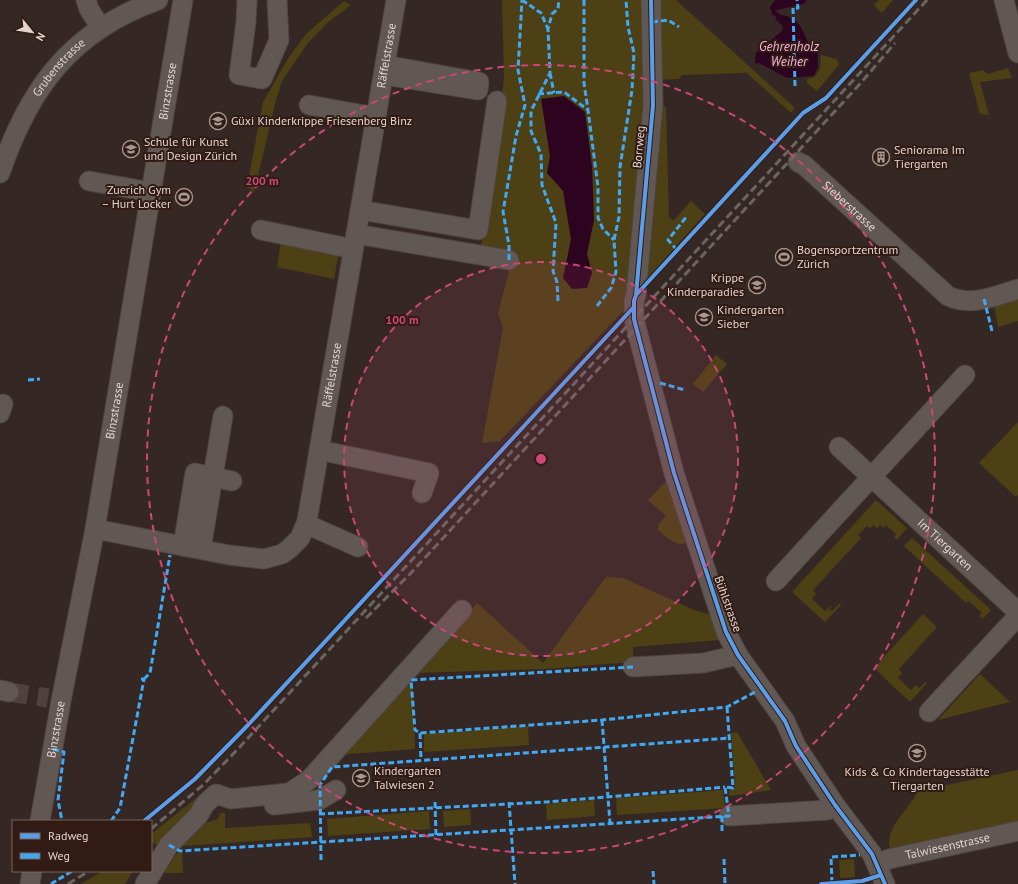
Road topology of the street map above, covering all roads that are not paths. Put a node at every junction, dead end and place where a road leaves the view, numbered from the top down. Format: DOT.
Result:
graph roads {
  1 [pos="86,0"];
  2 [pos="158,0"];
  3 [pos="183,0"];
  4 [pos="247,0"];
  5 [pos="277,0"];
  6 [pos="396,0"];
  7 [pos="651,0"];
  8 [pos="1004,0"];
  9 [pos="1013,18"];
  10 [pos="101,28"];
  11 [pos="1018,53"];
  12 [pos="385,70"];
  13 [pos="497,101"];
  14 [pos="309,105"];
  15 [pos="376,117"];
  16 [pos="801,164"];
  17 [pos="0,173"];
  18 [pos="88,181"];
  19 [pos="151,192"];
  20 [pos="360,210"];
  21 [pos="261,230"];
  22 [pos="354,241"];
  23 [pos="510,260"];
  24 [pos="1018,289"];
  25 [pos="636,296"];
  26 [pos="965,375"];
  27 [pos="223,416"];
  28 [pos="839,448"];
  29 [pos="318,457"];
  30 [pos="213,477"];
  31 [pos="397,477"];
  32 [pos="871,477"];
  33 [pos="232,481"];
  34 [pos="422,493"];
  35 [pos="305,528"];
  36 [pos="95,529"];
  37 [pos="358,547"];
  38 [pos="192,548"];
  39 [pos="776,581"];
  40 [pos="462,610"];
  41 [pos="1018,612"];
  42 [pos="1018,616"];
  43 [pos="738,655"];
  44 [pos="633,667"];
  45 [pos="929,712"];
  46 [pos="336,790"];
  47 [pos="835,805"];
  48 [pos="198,816"];
  49 [pos="728,816"];
  50 [pos="40,820"];
  51 [pos="1018,831"];
  52 [pos="878,864"];
  53 [pos="32,872"];
  54 [pos="30,884"];
  55 [pos="145,884"];
  56 [pos="885,884"];
  1 -- 10 [label="street"];
  2 -- 10 [label="street, Grubenstrasse"];
  3 -- 19 [label="street, Binzstrasse"];
  4 -- 5 [label="street"];
  6 -- 12 [label="street, Räffelstrasse"];
  7 -- 25 [label="street, Borrweg"];
  8 -- 9 [label="street"];
  9 -- 11 [label="street"];
  10 -- 17 [label="street, Grubenstrasse"];
  12 -- 12 [label="street"];
  12 -- 15 [label="street, Räffelstrasse"];
  13 -- 20 [label="street"];
  14 -- 15 [label="street"];
  15 -- 20 [label="street, Räffelstrasse"];
  16 -- 24 [label="street, Sieberstrasse"];
  18 -- 19 [label="street"];
  19 -- 36 [label="street, Binzstrasse"];
  20 -- 22 [label="street, Räffelstrasse"];
  21 -- 22 [label="street"];
  22 -- 23 [label="street"];
  22 -- 29 [label="street, Räffelstrasse"];
  25 -- 43 [label="street, Bühlstrasse"];
  26 -- 32 [label="street"];
  27 -- 30 [label="street"];
  28 -- 32 [label="street, Im Tiergarten"];
  29 -- 31 [label="street"];
  29 -- 34 [label="street"];
  29 -- 35 [label="street, Räffelstrasse"];
  30 -- 33 [label="street"];
  30 -- 38 [label="street"];
  32 -- 39 [label="street"];
  32 -- 41 [label="street, Im Tiergarten"];
  35 -- 37 [label="street"];
  35 -- 38 [label="street"];
  36 -- 38 [label="street"];
  36 -- 50 [label="street, Binzstrasse"];
  40 -- 48 [label="street"];
  42 -- 45 [label="street"];
  43 -- 44 [label="street"];
  43 -- 47 [label="street, Bühlstrasse"];
  46 -- 48 [label="street"];
  47 -- 49 [label="street"];
  47 -- 52 [label="street, Bühlstrasse"];
  48 -- 55 [label="street"];
  51 -- 52 [label="street, Talwiesenstrasse"];
  52 -- 56 [label="street, Bühlstrasse"];
  53 -- 54 [label="street"];
}
